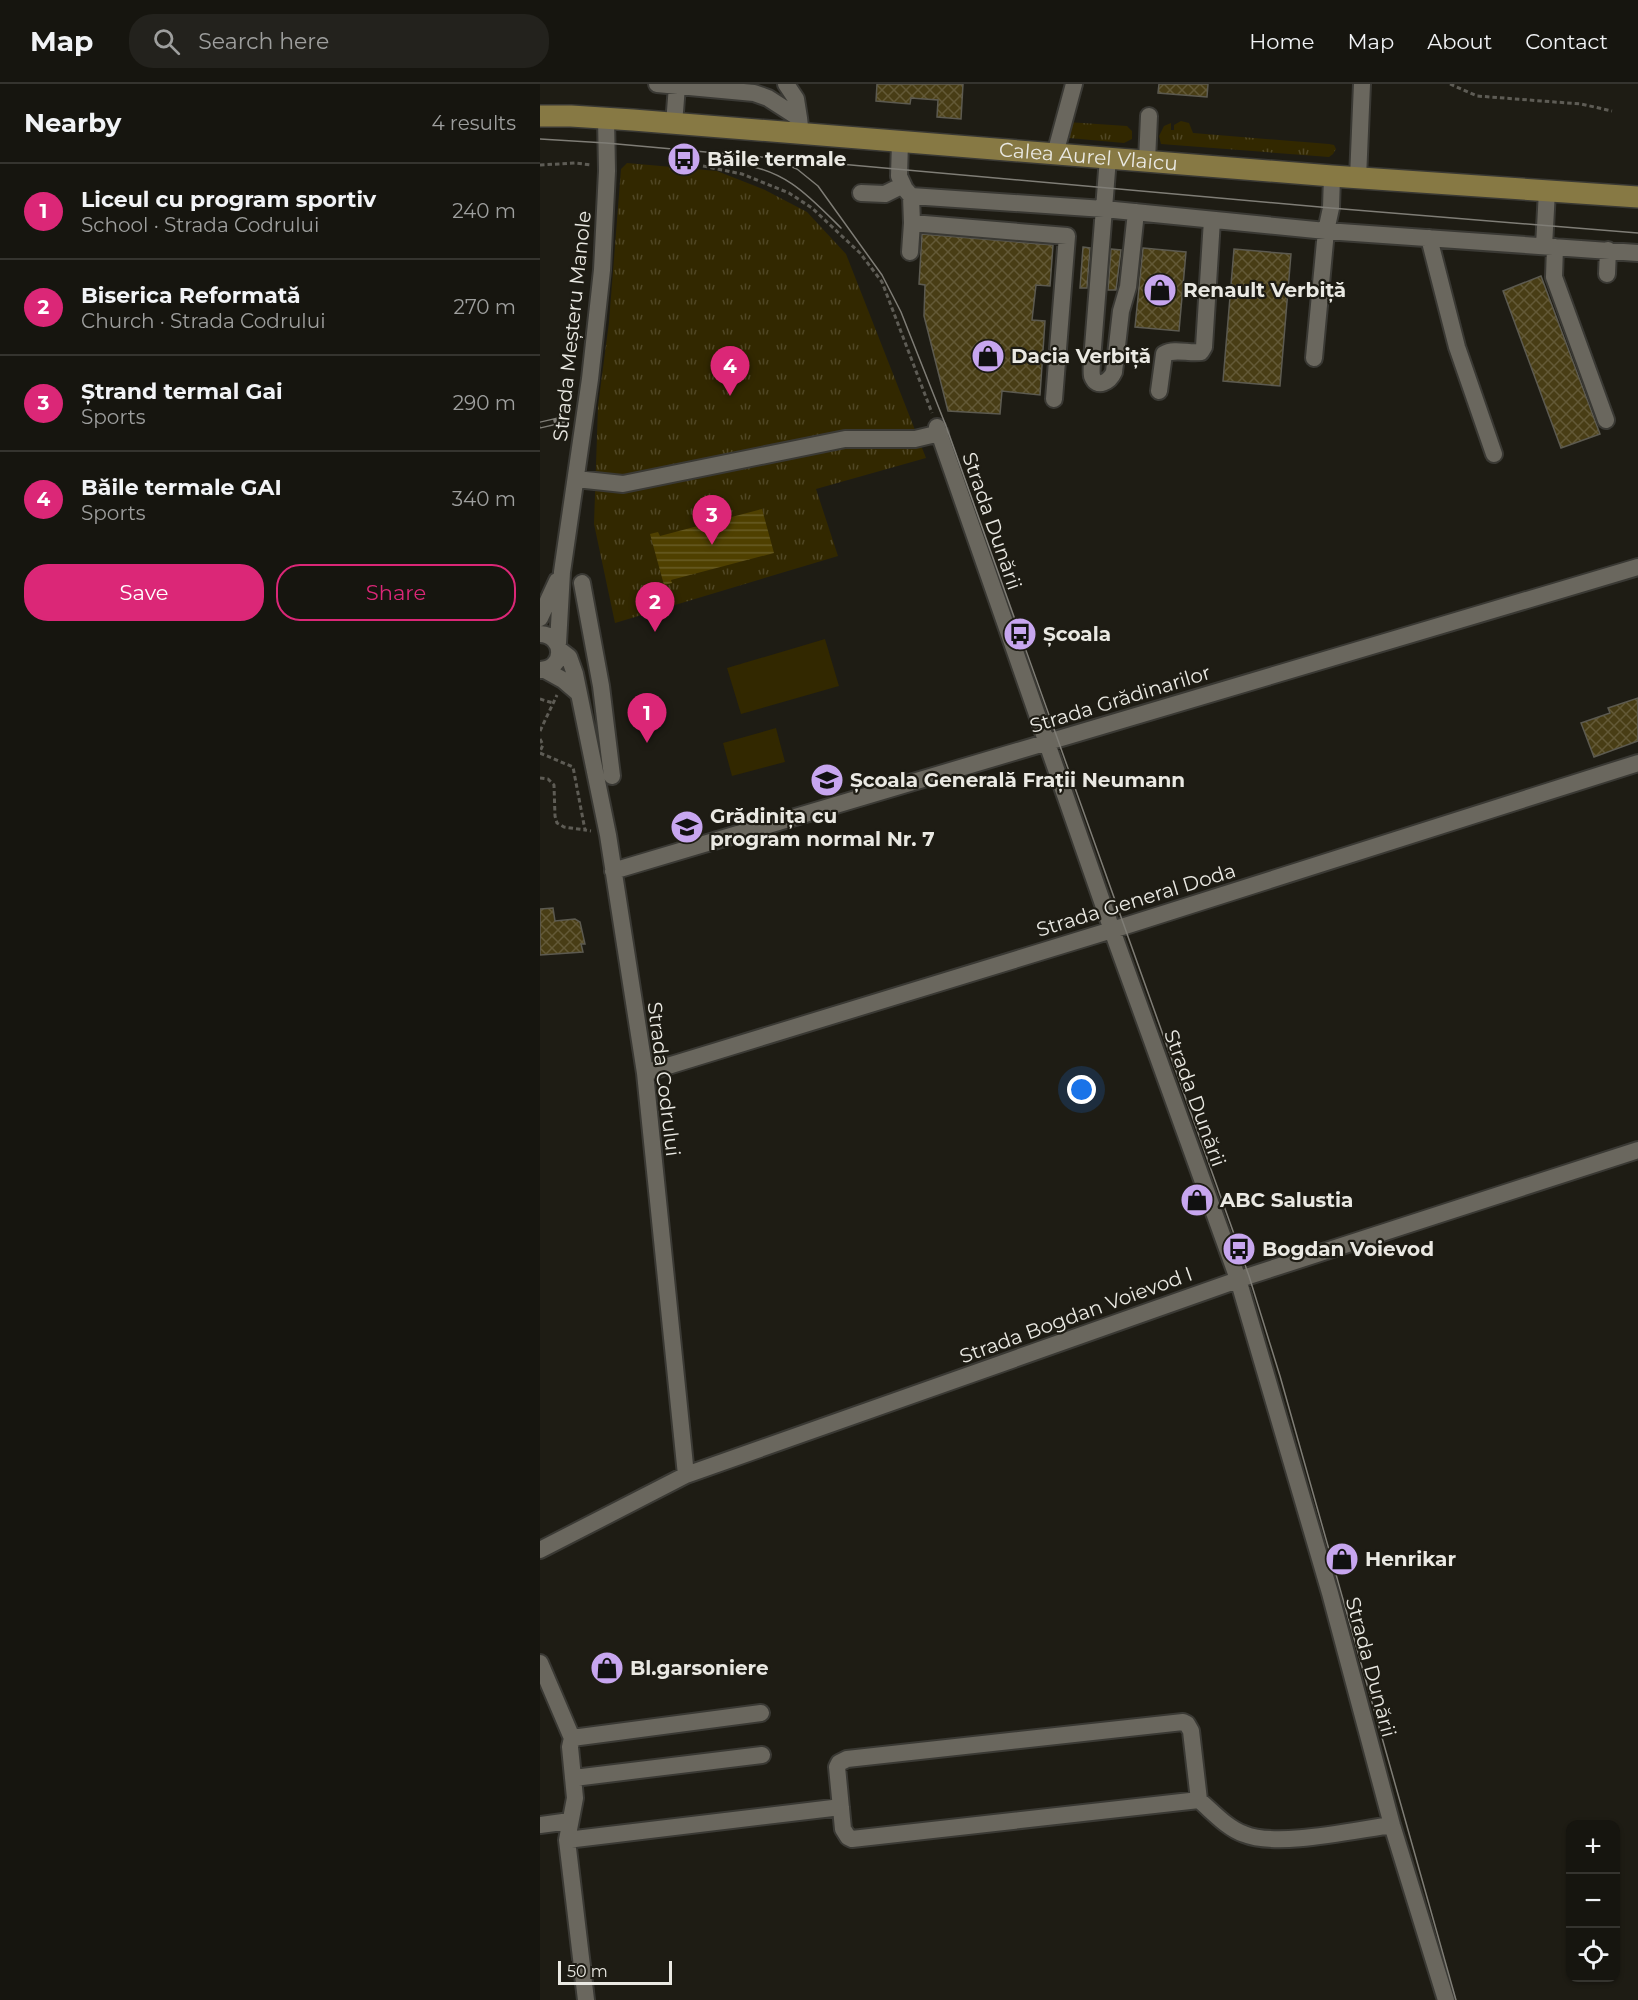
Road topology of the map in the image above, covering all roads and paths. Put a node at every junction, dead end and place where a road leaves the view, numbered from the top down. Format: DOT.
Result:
graph roads {
  1 [pos="657,84"];
  2 [pos="786,84"];
  3 [pos="1074,84"];
  4 [pos="1362,84"];
  5 [pos="1449,84"];
  6 [pos="677,86"];
  7 [pos="705,87"];
  8 [pos="1612,111"];
  9 [pos="540,116"];
  10 [pos="1149,116"];
  11 [pos="606,118"];
  12 [pos="674,123"];
  13 [pos="800,126"];
  14 [pos="900,142"];
  15 [pos="1055,154"];
  16 [pos="1108,158"];
  17 [pos="1147,161"];
  18 [pos="540,165"];
  19 [pos="607,166"];
  20 [pos="703,166"];
  21 [pos="1332,176"];
  22 [pos="1358,178"];
  23 [pos="907,190"];
  24 [pos="1546,191"];
  25 [pos="861,193"];
  26 [pos="1638,197"];
  27 [pos="1104,209"];
  28 [pos="1136,212"];
  29 [pos="1212,220"];
  30 [pos="912,224"];
  31 [pos="1326,231"];
  32 [pos="1429,238"];
  33 [pos="1549,246"];
  34 [pos="1608,250"];
  35 [pos="910,252"];
  36 [pos="1638,253"];
  37 [pos="1607,274"];
  38 [pos="1314,358"];
  39 [pos="1159,391"];
  40 [pos="1054,399"];
  41 [pos="1606,420"];
  42 [pos="938,430"];
  43 [pos="1494,454"];
  44 [pos="576,479"];
  45 [pos="1638,567"];
  46 [pos="562,572"];
  47 [pos="582,583"];
  48 [pos="540,618"];
  49 [pos="540,634"];
  50 [pos="559,646"];
  51 [pos="543,670"];
  52 [pos="564,680"];
  53 [pos="601,686"];
  54 [pos="577,693"];
  55 [pos="540,699"];
  56 [pos="553,703"];
  57 [pos="540,731"];
  58 [pos="540,739"];
  59 [pos="1046,743"];
  60 [pos="540,752"];
  61 [pos="1638,763"];
  62 [pos="612,776"];
  63 [pos="540,778"];
  64 [pos="585,830"];
  65 [pos="608,835"];
  66 [pos="613,871"];
  67 [pos="1112,930"];
  68 [pos="645,1073"];
  69 [pos="1638,1150"];
  70 [pos="1238,1280"];
  71 [pos="686,1475"];
  72 [pos="540,1550"];
  73 [pos="540,1663"];
  74 [pos="761,1713"];
  75 [pos="571,1742"];
  76 [pos="762,1755"];
  77 [pos="574,1778"];
  78 [pos="1199,1800"];
  79 [pos="841,1807"];
  80 [pos="570,1821"];
  81 [pos="540,1825"];
  82 [pos="1392,1825"];
  83 [pos="567,1839"];
  84 [pos="586,2000"];
  85 [pos="1446,2000"];
  1 -- 6 [label="street"];
  2 -- 13 [label="street"];
  3 -- 15 [label="street"];
  4 -- 22 [label="street"];
  5 -- 8 [label="path"];
  6 -- 7 [label="street"];
  6 -- 12 [label="street"];
  7 -- 13 [label="street"];
  9 -- 11 [label="main road, Calea Aurel Vlaicu"];
  10 -- 17 [label="street"];
  11 -- 12 [label="main road, Calea Aurel Vlaicu"];
  11 -- 19 [label="street, Strada Meșteru Manole"];
  12 -- 13 [label="main road, Calea Aurel Vlaicu"];
  13 -- 14 [label="main road, Calea Aurel Vlaicu"];
  14 -- 15 [label="main road, Calea Aurel Vlaicu"];
  14 -- 23 [label="street"];
  15 -- 16 [label="main road, Calea Aurel Vlaicu"];
  16 -- 17 [label="main road, Calea Aurel Vlaicu"];
  16 -- 27 [label="street"];
  17 -- 21 [label="main road, Calea Aurel Vlaicu"];
  18 -- 19 [label="path"];
  19 -- 44 [label="street, Strada Meșteru Manole"];
  20 -- 42 [label="path"];
  21 -- 22 [label="main road, Calea Aurel Vlaicu"];
  21 -- 31 [label="street"];
  22 -- 24 [label="main road, Calea Aurel Vlaicu"];
  23 -- 25 [label="street"];
  23 -- 27 [label="street"];
  23 -- 30 [label="street"];
  24 -- 26 [label="main road, Calea Aurel Vlaicu"];
  24 -- 33 [label="street"];
  27 -- 28 [label="street"];
  27 -- 28 [label="street"];
  28 -- 29 [label="street"];
  29 -- 31 [label="street"];
  29 -- 39 [label="street"];
  30 -- 35 [label="street"];
  30 -- 40 [label="street"];
  31 -- 32 [label="street"];
  31 -- 38 [label="street"];
  32 -- 33 [label="street"];
  32 -- 43 [label="street"];
  33 -- 34 [label="street"];
  33 -- 41 [label="street"];
  34 -- 36 [label="street"];
  34 -- 37 [label="street"];
  42 -- 44 [label="street"];
  42 -- 59 [label="street, Strada Dunării"];
  44 -- 46 [label="street, Strada Meșteru Manole"];
  45 -- 59 [label="street, Strada Grădinarilor"];
  46 -- 48 [label="street"];
  46 -- 50 [label="street"];
  47 -- 53 [label="street"];
  49 -- 50 [label="street"];
  50 -- 51 [label="street"];
  50 -- 54 [label="street, Strada Codrului"];
  51 -- 52 [label="street"];
  52 -- 54 [label="street"];
  52 -- 56 [label="path"];
  53 -- 54 [label="street"];
  53 -- 62 [label="street"];
  54 -- 65 [label="street, Strada Codrului"];
  55 -- 56 [label="path"];
  56 -- 57 [label="path"];
  58 -- 60 [label="path"];
  59 -- 66 [label="street, Strada Grădinarilor"];
  59 -- 67 [label="street, Strada Dunării"];
  60 -- 64 [label="path"];
  61 -- 67 [label="street, Strada General Doda"];
  63 -- 64 [label="path"];
  64 -- 65 [label="path"];
  65 -- 66 [label="street, Strada Codrului"];
  66 -- 68 [label="street, Strada Codrului"];
  67 -- 68 [label="street, Strada General Doda"];
  67 -- 70 [label="street, Strada Dunării"];
  68 -- 71 [label="street, Strada Codrului"];
  69 -- 70 [label="street, Strada Bogdan Voievod I"];
  70 -- 71 [label="street, Strada Bogdan Voievod I"];
  70 -- 82 [label="street, Strada Dunării"];
  71 -- 72 [label="street, Strada Bogdan Voievod I"];
  73 -- 75 [label="street"];
  74 -- 75 [label="street"];
  75 -- 77 [label="street"];
  76 -- 77 [label="street"];
  77 -- 80 [label="street"];
  78 -- 79 [label="street"];
  78 -- 79 [label="street"];
  78 -- 82 [label="street"];
  79 -- 83 [label="street"];
  80 -- 81 [label="street"];
  80 -- 83 [label="street"];
  82 -- 85 [label="street, Strada Dunării"];
  83 -- 84 [label="street"];
}
